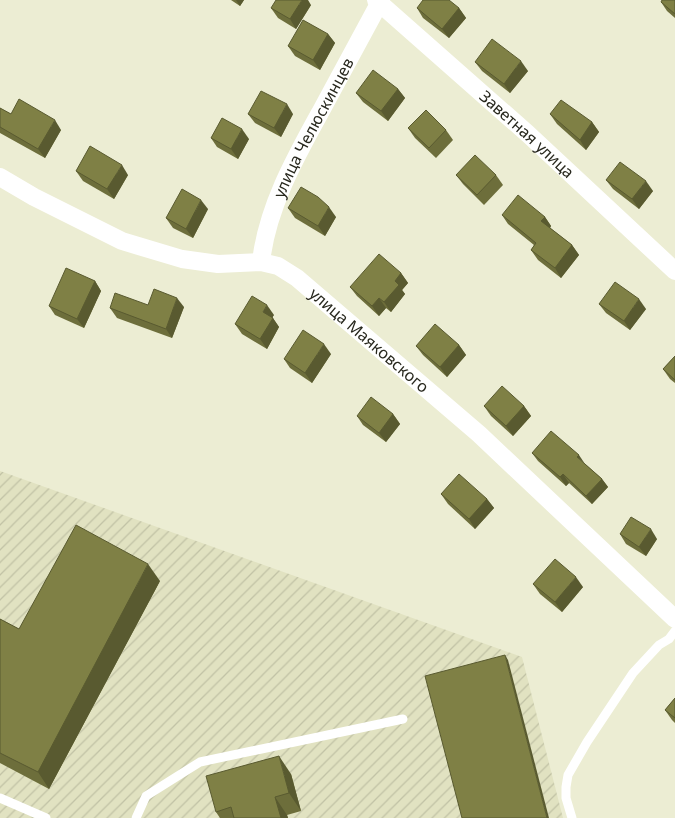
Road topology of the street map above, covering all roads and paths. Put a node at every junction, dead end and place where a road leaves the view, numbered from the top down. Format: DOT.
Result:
graph roads {
  1 [pos="379,1"];
  2 [pos="0,177"];
  3 [pos="261,262"];
  4 [pos="675,272"];
  5 [pos="675,618"];
  6 [pos="675,631"];
  7 [pos="403,719"];
  8 [pos="0,798"];
  9 [pos="46,818"];
  10 [pos="136,818"];
  11 [pos="572,818"];
  1 -- 3 [label="street, улица Челюскинцев"];
  1 -- 4 [label="street, Заветная улица"];
  2 -- 3 [label="street, улица Маяковского"];
  3 -- 5 [label="street, улица Маяковского"];
  6 -- 11 [label="lane"];
  7 -- 10 [label="lane"];
  8 -- 9 [label="lane"];
}
